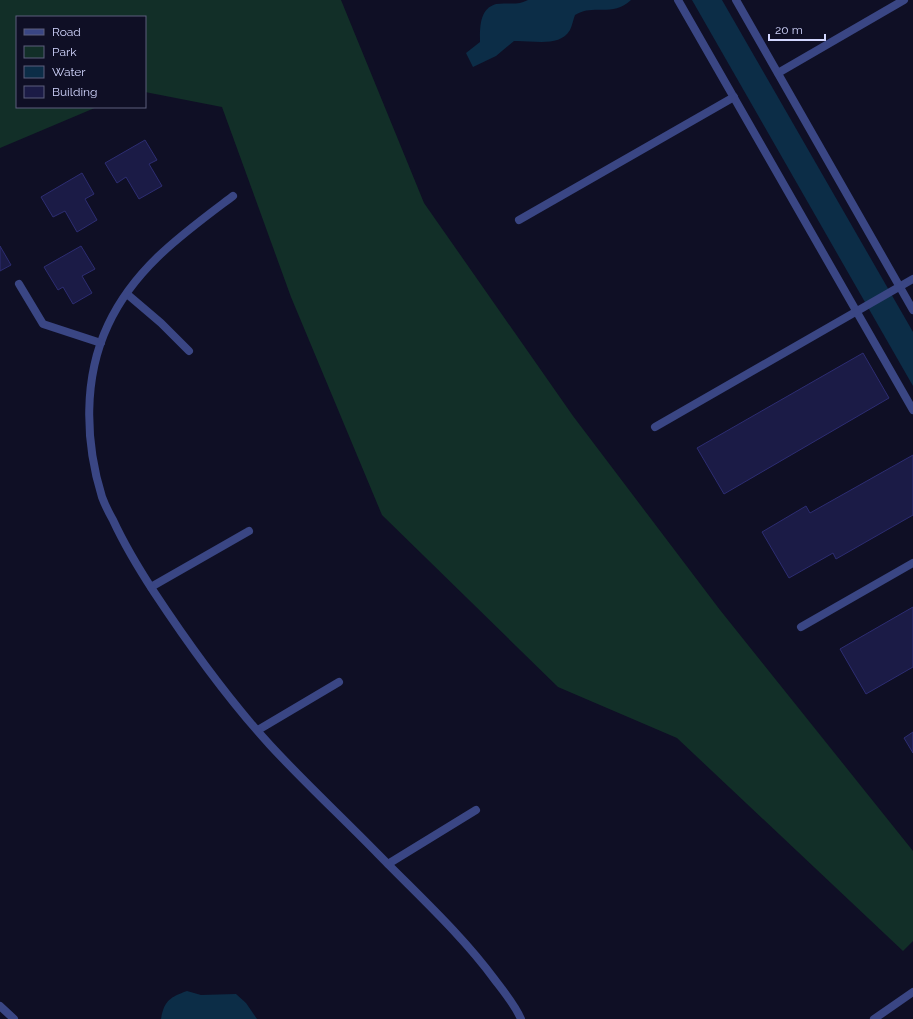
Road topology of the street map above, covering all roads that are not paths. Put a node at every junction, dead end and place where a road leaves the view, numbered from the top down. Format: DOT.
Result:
graph roads {
  1 [pos="678,0"];
  2 [pos="736,0"];
  3 [pos="904,0"];
  4 [pos="778,73"];
  5 [pos="734,97"];
  6 [pos="233,196"];
  7 [pos="519,220"];
  8 [pos="913,279"];
  9 [pos="19,284"];
  10 [pos="900,286"];
  11 [pos="127,294"];
  12 [pos="913,310"];
  13 [pos="856,311"];
  14 [pos="101,343"];
  15 [pos="189,350"];
  16 [pos="913,410"];
  17 [pos="655,427"];
  18 [pos="249,531"];
  19 [pos="913,563"];
  20 [pos="151,587"];
  21 [pos="801,627"];
  22 [pos="339,682"];
  23 [pos="258,730"];
  24 [pos="476,810"];
  25 [pos="388,864"];
  26 [pos="913,992"];
  27 [pos="0,1006"];
  28 [pos="14,1019"];
  29 [pos="521,1019"];
  30 [pos="874,1019"];
  1 -- 5 [label="street"];
  2 -- 4 [label="street"];
  3 -- 4 [label="street"];
  4 -- 10 [label="street"];
  5 -- 7 [label="street"];
  5 -- 13 [label="street"];
  6 -- 11 [label="street"];
  8 -- 10 [label="street"];
  9 -- 14 [label="street"];
  10 -- 12 [label="street"];
  10 -- 13 [label="street"];
  11 -- 14 [label="street"];
  11 -- 15 [label="street"];
  13 -- 16 [label="street"];
  13 -- 17 [label="street"];
  14 -- 20 [label="street"];
  18 -- 20 [label="street"];
  19 -- 21 [label="street"];
  20 -- 23 [label="street"];
  22 -- 23 [label="street"];
  23 -- 25 [label="street"];
  24 -- 25 [label="street"];
  25 -- 29 [label="street"];
  26 -- 30 [label="street"];
  27 -- 28 [label="street"];
}
